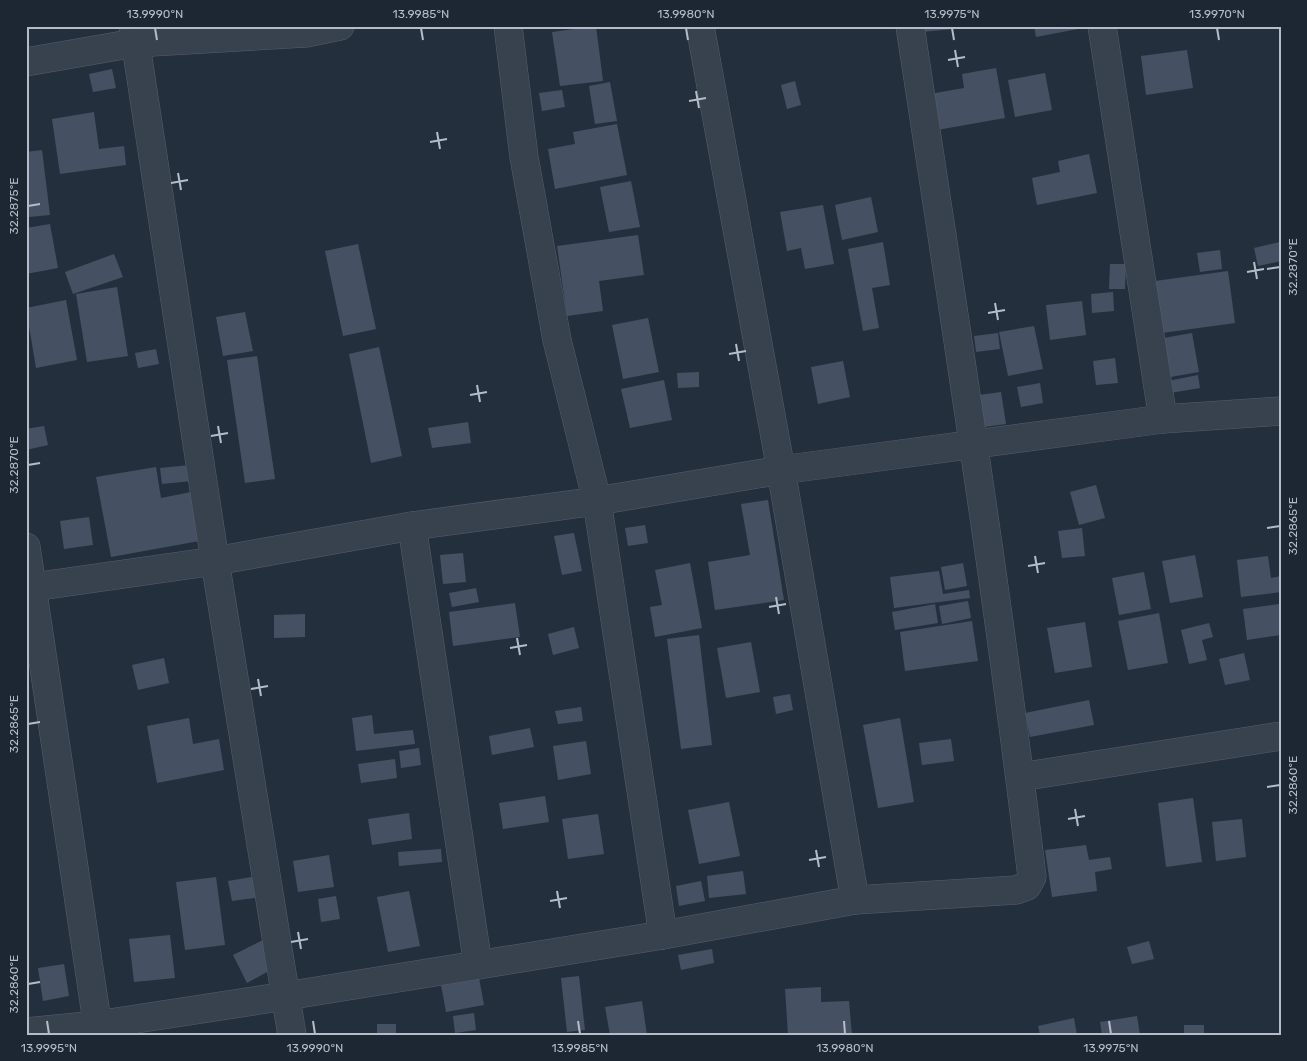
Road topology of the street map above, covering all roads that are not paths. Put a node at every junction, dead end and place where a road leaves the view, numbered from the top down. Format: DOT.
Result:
graph roads {
  1 [pos="340,26"];
  2 [pos="508,26"];
  3 [pos="700,26"];
  4 [pos="910,26"];
  5 [pos="1102,26"];
  6 [pos="305,30"];
  7 [pos="134,35"];
  8 [pos="26,62"];
  9 [pos="1281,411"];
  10 [pos="1163,418"];
  11 [pos="974,445"];
  12 [pos="781,470"];
  13 [pos="597,501"];
  14 [pos="412,526"];
  15 [pos="26,547"];
  16 [pos="215,561"];
  17 [pos="30,588"];
  18 [pos="1281,736"];
  19 [pos="1020,777"];
  20 [pos="855,900"];
  21 [pos="663,935"];
  22 [pos="478,965"];
  23 [pos="286,996"];
  24 [pos="98,1030"];
  25 [pos="26,1032"];
  26 [pos="292,1035"];
  1 -- 6 [label="street"];
  2 -- 13 [label="street"];
  3 -- 12 [label="street"];
  4 -- 11 [label="street"];
  5 -- 10 [label="street"];
  6 -- 7 [label="street"];
  7 -- 8 [label="street"];
  7 -- 16 [label="street"];
  9 -- 10 [label="street"];
  10 -- 11 [label="street"];
  11 -- 12 [label="street"];
  11 -- 19 [label="street"];
  12 -- 13 [label="street"];
  12 -- 20 [label="street"];
  13 -- 14 [label="street"];
  13 -- 21 [label="street"];
  14 -- 16 [label="street"];
  14 -- 22 [label="street"];
  15 -- 17 [label="street"];
  16 -- 17 [label="street"];
  16 -- 23 [label="street"];
  17 -- 24 [label="street"];
  18 -- 19 [label="street"];
  19 -- 20 [label="street"];
  20 -- 21 [label="street"];
  21 -- 22 [label="street"];
  22 -- 23 [label="street"];
  23 -- 24 [label="street"];
  23 -- 26 [label="street"];
  24 -- 25 [label="street"];
}
